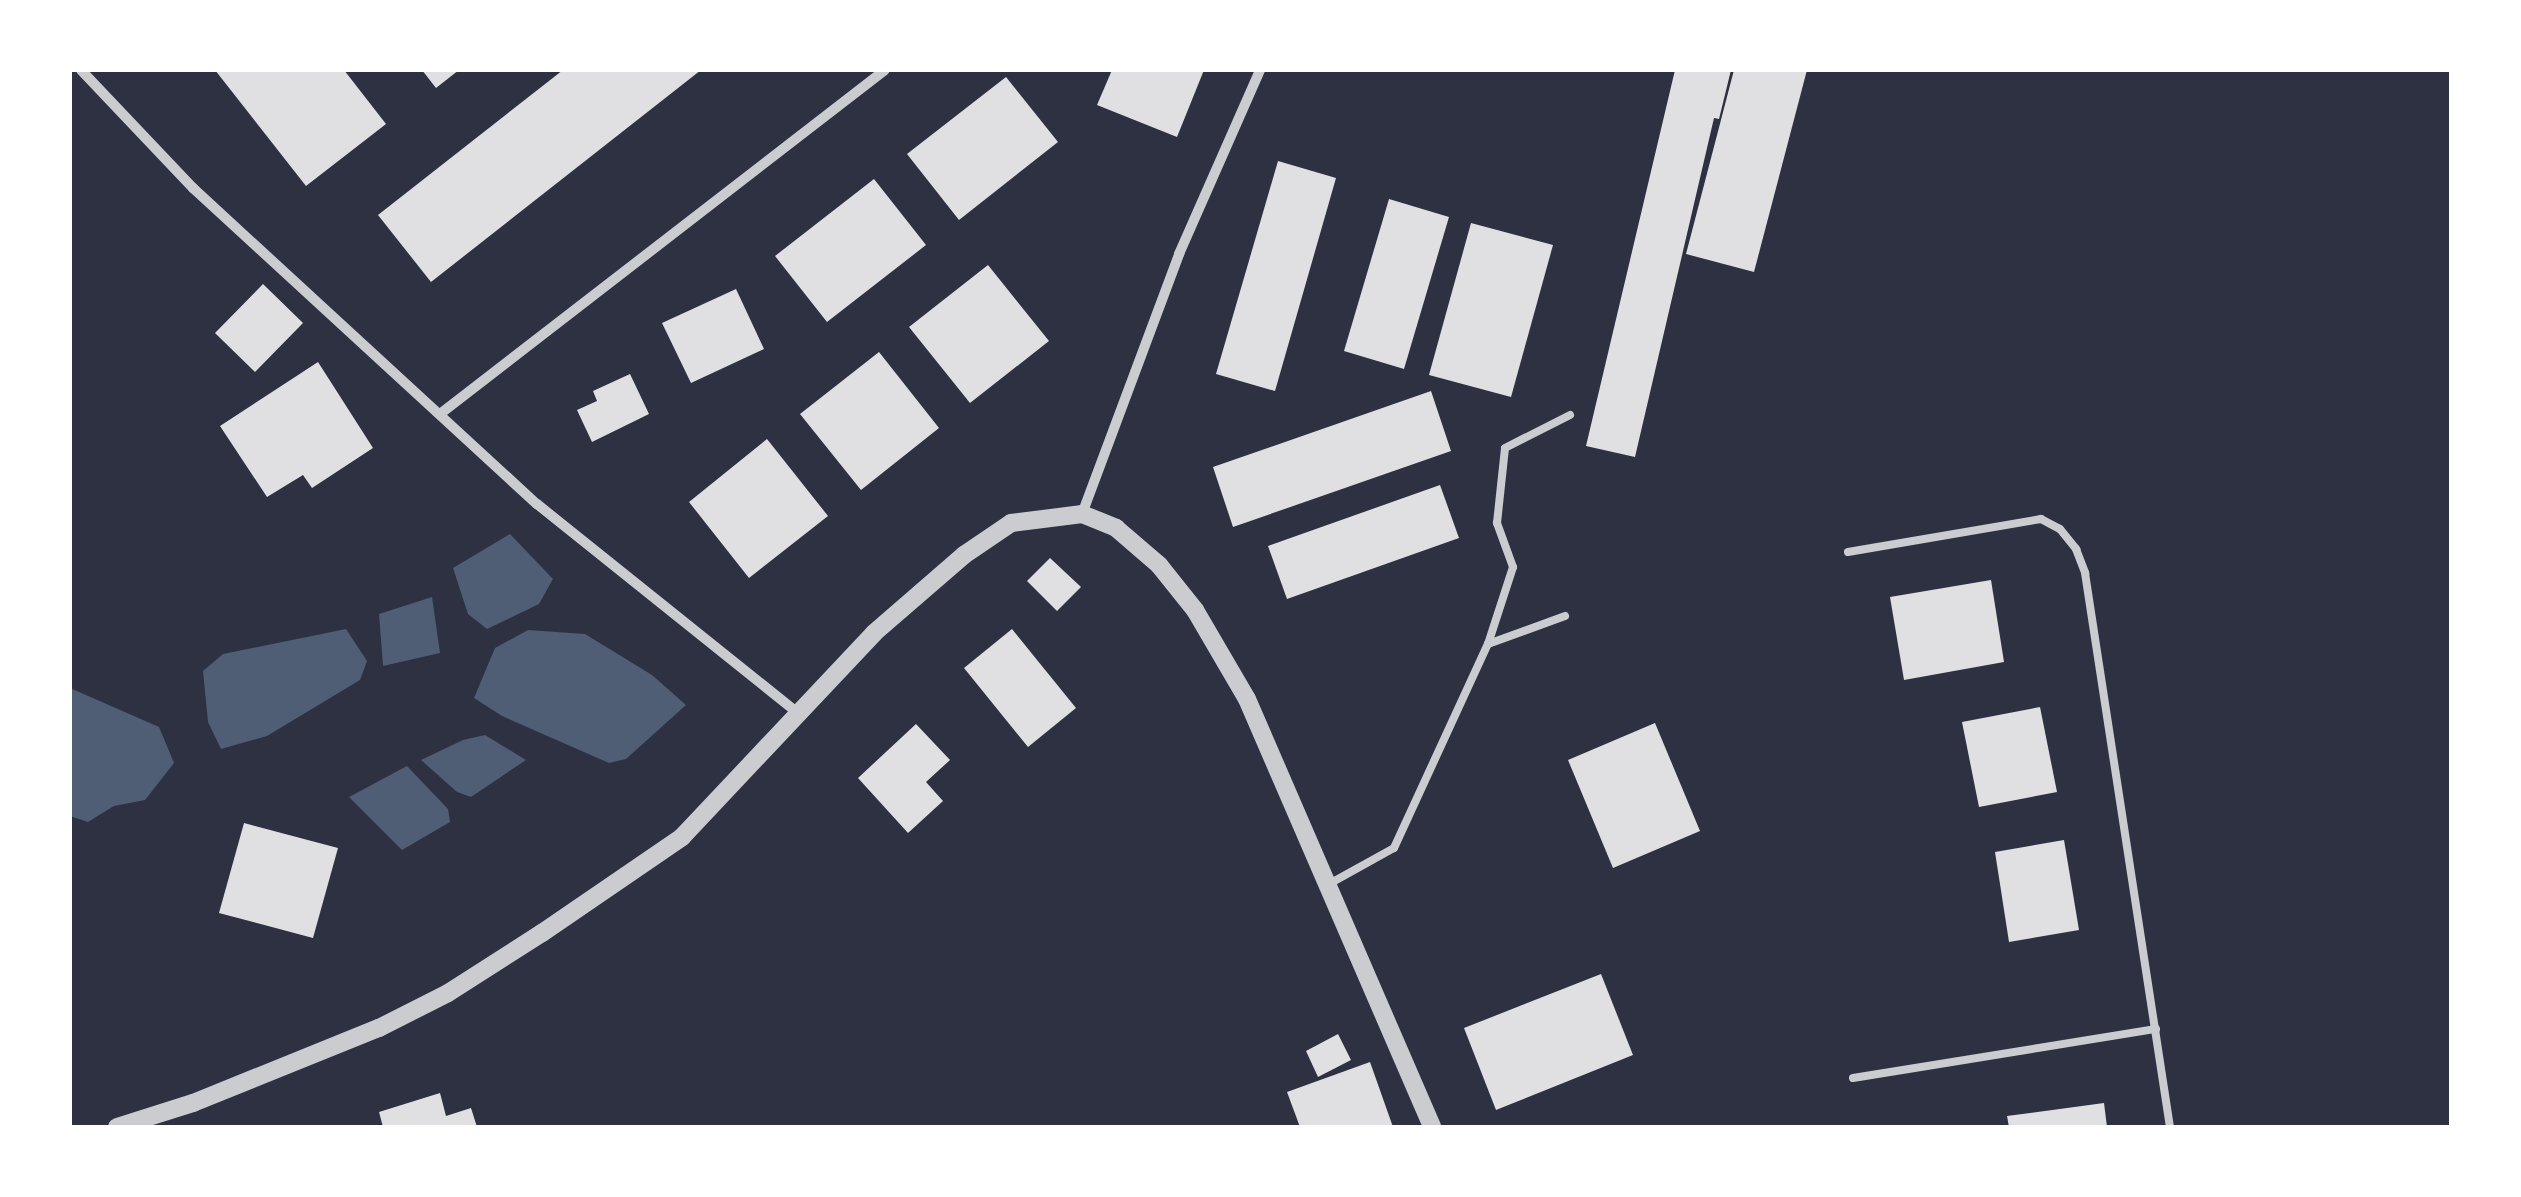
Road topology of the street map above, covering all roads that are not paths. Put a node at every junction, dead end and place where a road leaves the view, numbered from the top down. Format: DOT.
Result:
graph roads {
  1 [pos="81,70"];
  2 [pos="885,70"];
  3 [pos="1260,70"];
  4 [pos="440,414"];
  5 [pos="1570,415"];
  6 [pos="1082,514"];
  7 [pos="1848,552"];
  8 [pos="1565,616"];
  9 [pos="1488,644"];
  10 [pos="798,714"];
  11 [pos="1328,884"];
  12 [pos="2156,1029"];
  13 [pos="1852,1078"];
  14 [pos="117,1127"];
  15 [pos="1432,1127"];
  16 [pos="2170,1127"];
  1 -- 4 [label="street"];
  2 -- 4 [label="street"];
  3 -- 6 [label="street"];
  4 -- 10 [label="street"];
  5 -- 9 [label="lane"];
  6 -- 10 [label="street"];
  6 -- 11 [label="street"];
  7 -- 12 [label="lane"];
  8 -- 9 [label="lane"];
  9 -- 11 [label="lane"];
  10 -- 14 [label="street"];
  11 -- 15 [label="street"];
  12 -- 13 [label="lane"];
  12 -- 16 [label="lane"];
}
